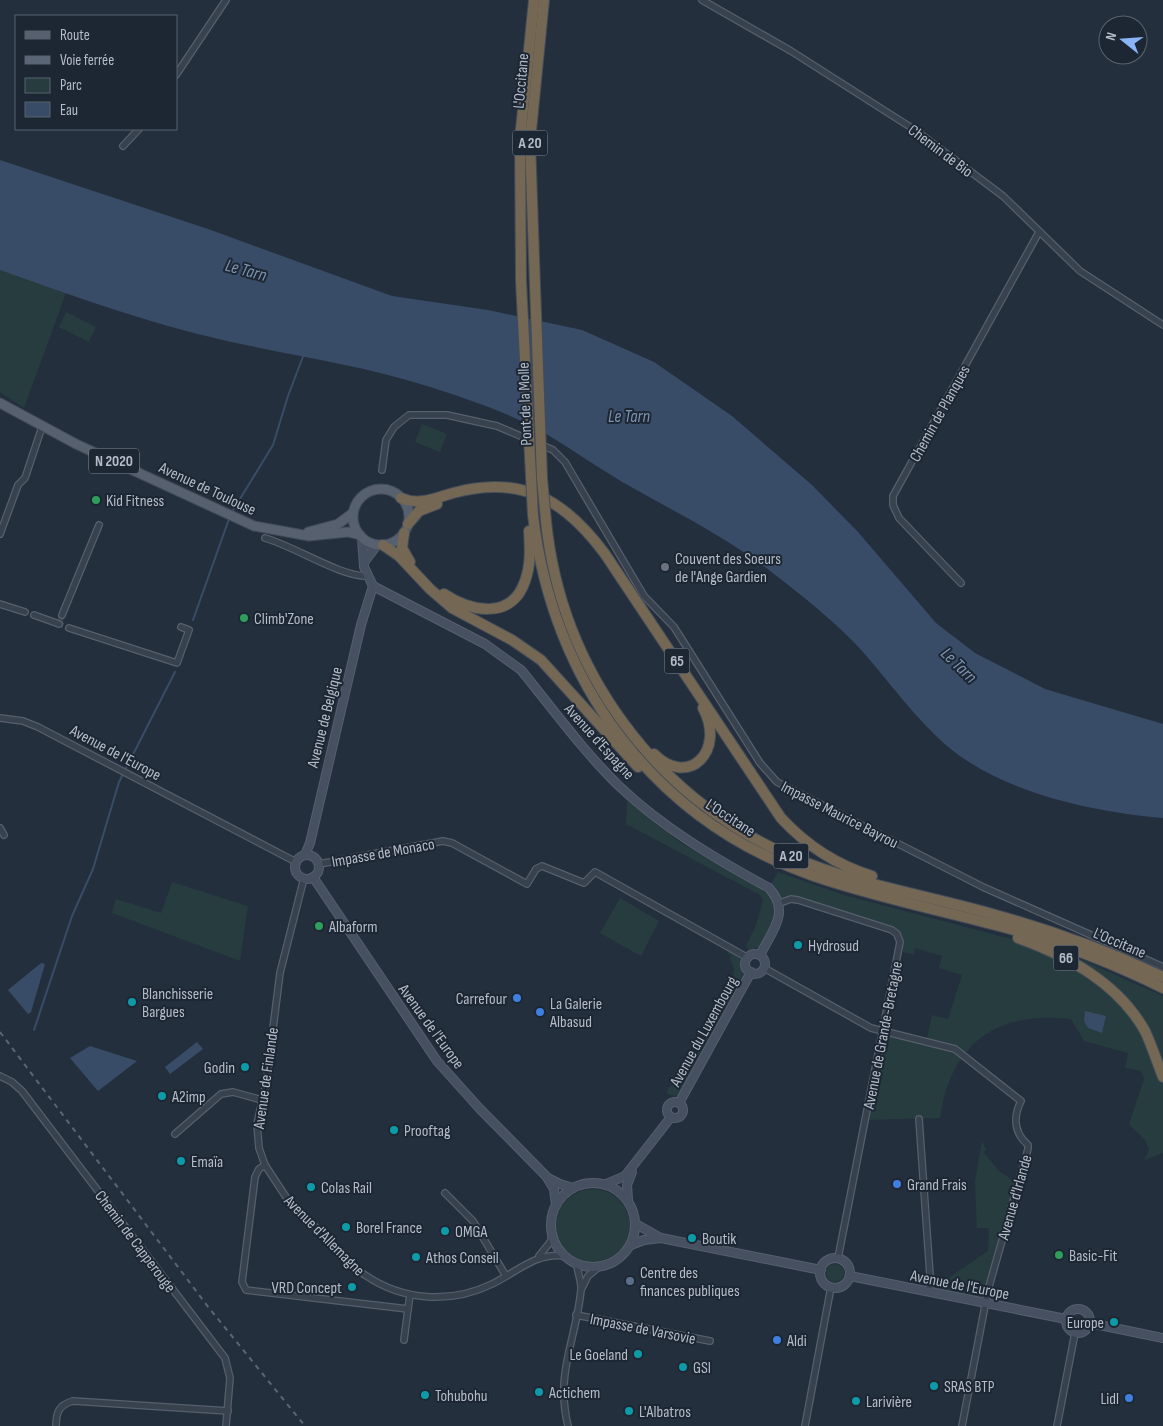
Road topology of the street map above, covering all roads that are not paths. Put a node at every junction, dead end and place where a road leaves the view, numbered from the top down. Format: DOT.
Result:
graph roads {
  1 [pos="226,0"];
  2 [pos="534,0"];
  3 [pos="544,0"];
  4 [pos="702,0"];
  5 [pos="178,72"];
  6 [pos="138,130"];
  7 [pos="124,146"];
  8 [pos="1039,232"];
  9 [pos="522,281"];
  10 [pos="535,286"];
  11 [pos="1163,325"];
  12 [pos="1,405"];
  13 [pos="42,427"];
  14 [pos="382,470"];
  15 [pos="401,498"];
  16 [pos="353,513"];
  17 [pos="530,514"];
  18 [pos="546,522"];
  19 [pos="99,525"];
  20 [pos="406,528"];
  21 [pos="0,534"];
  22 [pos="296,534"];
  23 [pos="361,537"];
  24 [pos="265,538"];
  25 [pos="380,545"];
  26 [pos="365,561"];
  27 [pos="367,576"];
  28 [pos="961,583"];
  29 [pos="373,586"];
  30 [pos="0,604"];
  31 [pos="25,612"];
  32 [pos="34,615"];
  33 [pos="62,615"];
  34 [pos="59,624"];
  35 [pos="181,627"];
  36 [pos="69,628"];
  37 [pos="597,685"];
  38 [pos="0,718"];
  39 [pos="690,808"];
  40 [pos="0,828"];
  41 [pos="4,835"];
  42 [pos="305,855"];
  43 [pos="296,862"];
  44 [pos="318,864"];
  45 [pos="313,877"];
  46 [pos="304,878"];
  47 [pos="932,898"];
  48 [pos="780,903"];
  49 [pos="918,905"];
  50 [pos="760,955"];
  51 [pos="748,958"];
  52 [pos="1163,967"];
  53 [pos="764,968"];
  54 [pos="751,972"];
  55 [pos="1163,977"];
  56 [pos="1163,988"];
  57 [pos="882,1032"];
  58 [pos="0,1076"];
  59 [pos="1163,1078"];
  60 [pos="262,1100"];
  61 [pos="919,1119"];
  62 [pos="175,1134"];
  63 [pos="265,1165"];
  64 [pos="633,1168"];
  65 [pos="546,1176"];
  66 [pos="606,1184"];
  67 [pos="573,1188"];
  68 [pos="445,1193"];
  69 [pos="628,1201"];
  70 [pos="556,1205"];
  71 [pos="636,1224"];
  72 [pos="552,1231"];
  73 [pos="661,1238"];
  74 [pos="631,1245"];
  75 [pos="565,1256"];
  76 [pos="537,1258"];
  77 [pos="838,1258"];
  78 [pos="577,1264"];
  79 [pos="599,1267"];
  80 [pos="820,1270"];
  81 [pos="506,1276"];
  82 [pos="850,1276"];
  83 [pos="831,1287"];
  84 [pos="581,1290"];
  85 [pos="928,1292"];
  86 [pos="410,1295"];
  87 [pos="985,1303"];
  88 [pos="408,1309"];
  89 [pos="576,1315"];
  90 [pos="1066,1319"];
  91 [pos="1090,1323"];
  92 [pos="1075,1333"];
  93 [pos="1163,1338"];
  94 [pos="404,1340"];
  95 [pos="710,1341"];
  96 [pos="228,1411"];
  97 [pos="56,1426"];
  98 [pos="226,1426"];
  99 [pos="568,1426"];
  100 [pos="805,1426"];
  101 [pos="962,1426"];
  102 [pos="1057,1426"];
  1 -- 5 [label="street"];
  2 -- 9 [label="highway, L'Occitane / A 20"];
  3 -- 10 [label="highway, L'Occitane / A 20"];
  4 -- 8 [label="street, Chemin de Bio"];
  6 -- 7 [label="street"];
  8 -- 11 [label="street, Chemin de Bio"];
  8 -- 28 [label="street, Chemin de Planques"];
  9 -- 17 [label="highway, Pont de la Molle / A 20, bridge"];
  10 -- 18 [label="highway, Pont de la Molle / A 20, bridge"];
  12 -- 13 [label="main road, Avenue de Toulouse / N 2020"];
  13 -- 21 [label="street"];
  13 -- 22 [label="main road, Avenue de Toulouse / N 2020"];
  14 -- 52 [label="street, Impasse Maurice Bayrou"];
  15 -- 16 [label="main road"];
  15 -- 20 [label="main road"];
  15 -- 47 [label="highway, 65"];
  16 -- 22 [label="main road, Avenue de Toulouse / N 2020"];
  16 -- 23 [label="main road"];
  17 -- 20 [label="highway"];
  17 -- 39 [label="highway, L'Occitane / A 20"];
  18 -- 37 [label="highway, L'Occitane / A 20"];
  19 -- 33 [label="street"];
  20 -- 25 [label="main road"];
  20 -- 37 [label="highway, 65"];
  22 -- 23 [label="main road, Avenue de Toulouse / N 2020"];
  23 -- 25 [label="main road"];
  23 -- 26 [label="street"];
  24 -- 27 [label="street, Avenue de Toulouse"];
  25 -- 26 [label="street"];
  25 -- 39 [label="highway"];
  26 -- 27 [label="street"];
  27 -- 29 [label="street"];
  29 -- 42 [label="street, Avenue de Belgique"];
  29 -- 48 [label="street, Avenue d'Espagne"];
  30 -- 31 [label="street"];
  32 -- 34 [label="street"];
  35 -- 36 [label="street"];
  37 -- 47 [label="highway, L'Occitane / A 20"];
  38 -- 43 [label="street, Avenue de l'Europe"];
  39 -- 49 [label="highway, L'Occitane / A 20"];
  40 -- 41 [label="street"];
  42 -- 43 [label="street"];
  42 -- 44 [label="street"];
  43 -- 46 [label="street"];
  44 -- 45 [label="street"];
  44 -- 51 [label="street, Impasse de Monaco"];
  45 -- 46 [label="street"];
  45 -- 65 [label="street, Avenue de l'Europe"];
  46 -- 60 [label="street, Avenue de Finlande"];
  47 -- 55 [label="highway, L'Occitane / A 20"];
  48 -- 50 [label="street"];
  48 -- 57 [label="street, Avenue de Grande-Bretagne"];
  49 -- 56 [label="highway, L'Occitane / A 20"];
  49 -- 59 [label="highway, 66"];
  50 -- 51 [label="street"];
  50 -- 53 [label="street"];
  51 -- 54 [label="street"];
  53 -- 54 [label="street"];
  53 -- 57 [label="street, Avenue d'Irlande"];
  54 -- 64 [label="street, Avenue du Luxembourg"];
  57 -- 77 [label="street, Avenue de Grande-Bretagne"];
  57 -- 87 [label="street, Avenue d'Irlande"];
  58 -- 96 [label="street, Chemin de Capperouge"];
  60 -- 62 [label="street"];
  60 -- 63 [label="street, Avenue de Finlande"];
  61 -- 85 [label="street"];
  63 -- 86 [label="street, Avenue d'Allemagne"];
  63 -- 88 [label="street"];
  64 -- 66 [label="street"];
  64 -- 69 [label="street"];
  65 -- 67 [label="street, Avenue de l'Europe"];
  65 -- 70 [label="street, Avenue de l'Europe"];
  66 -- 67 [label="street"];
  66 -- 69 [label="street"];
  67 -- 70 [label="street"];
  68 -- 81 [label="street"];
  69 -- 71 [label="street"];
  70 -- 72 [label="street"];
  71 -- 73 [label="street"];
  71 -- 74 [label="street"];
  72 -- 75 [label="street"];
  72 -- 76 [label="street, Avenue d'Allemagne"];
  73 -- 74 [label="street"];
  73 -- 80 [label="street"];
  74 -- 79 [label="street"];
  75 -- 76 [label="street, Avenue d'Allemagne"];
  75 -- 78 [label="street"];
  76 -- 81 [label="street, Avenue d'Allemagne"];
  77 -- 80 [label="street"];
  77 -- 82 [label="street"];
  78 -- 79 [label="street"];
  78 -- 84 [label="street"];
  79 -- 84 [label="street"];
  80 -- 83 [label="street"];
  81 -- 86 [label="street, Avenue d'Allemagne"];
  82 -- 83 [label="street"];
  82 -- 85 [label="street, Avenue de l'Europe"];
  83 -- 100 [label="street"];
  84 -- 89 [label="street"];
  85 -- 87 [label="street, Avenue de l'Europe"];
  86 -- 88 [label="street"];
  87 -- 90 [label="street, Avenue de l'Europe"];
  87 -- 101 [label="street"];
  88 -- 94 [label="street"];
  89 -- 95 [label="street, Impasse de Varsovie"];
  89 -- 99 [label="street"];
  90 -- 91 [label="street, Avenue de l'Europe"];
  90 -- 92 [label="street"];
  91 -- 92 [label="street"];
  91 -- 93 [label="street, Avenue de l'Europe"];
  92 -- 102 [label="street"];
  96 -- 97 [label="street"];
  96 -- 98 [label="street, Chemin de Capperouge"];
}
